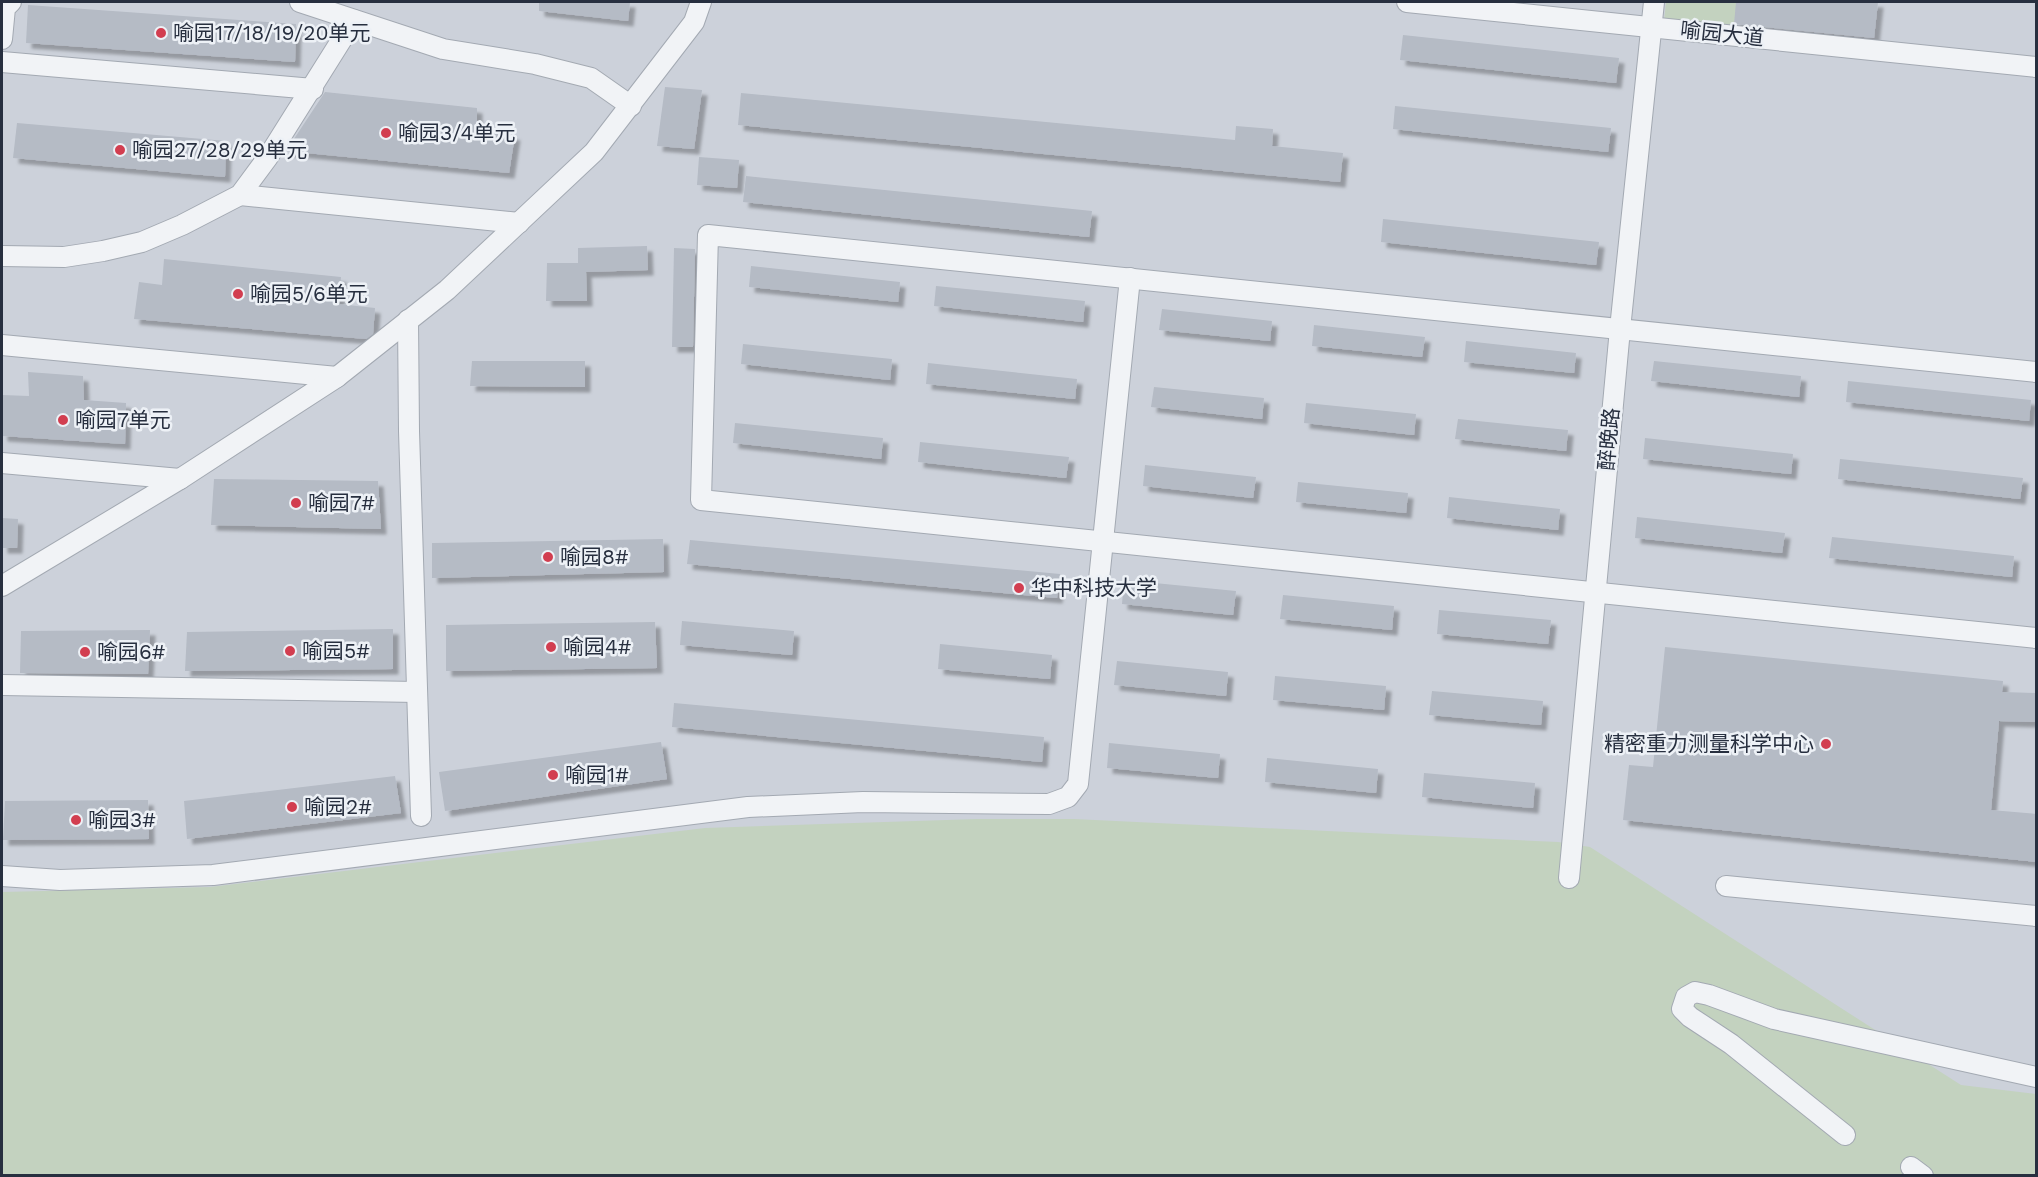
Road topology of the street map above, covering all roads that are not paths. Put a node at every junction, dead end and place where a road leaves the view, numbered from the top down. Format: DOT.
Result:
graph roads {
  1 [pos="11,2"];
  2 [pos="300,2"];
  3 [pos="701,2"];
  4 [pos="1407,2"];
  5 [pos="1654,2"];
  6 [pos="354,20"];
  7 [pos="1651,27"];
  8 [pos="2,39"];
  9 [pos="2,62"];
  10 [pos="2037,67"];
  11 [pos="313,89"];
  12 [pos="631,106"];
  13 [pos="240,195"];
  14 [pos="519,223"];
  15 [pos="2,256"];
  16 [pos="1130,278"];
  17 [pos="408,320"];
  18 [pos="1620,329"];
  19 [pos="2,345"];
  20 [pos="2037,372"];
  21 [pos="337,377"];
  22 [pos="2,462"];
  23 [pos="180,479"];
  24 [pos="1103,542"];
  25 [pos="2,586"];
  26 [pos="1596,593"];
  27 [pos="2037,638"];
  28 [pos="2,685"];
  29 [pos="417,692"];
  30 [pos="421,816"];
  31 [pos="2,876"];
  32 [pos="1569,878"];
  33 [pos="1726,886"];
  34 [pos="2037,916"];
  35 [pos="2037,1077"];
  36 [pos="1845,1135"];
  1 -- 8 [label="street"];
  2 -- 6 [label="street"];
  3 -- 12 [label="street"];
  4 -- 7 [label="street, 喻园大道"];
  5 -- 7 [label="street, 醉晚路"];
  6 -- 11 [label="street"];
  6 -- 12 [label="street"];
  7 -- 10 [label="street, 喻园大道"];
  7 -- 18 [label="street, 醉晚路"];
  9 -- 11 [label="street"];
  11 -- 13 [label="street"];
  12 -- 14 [label="street"];
  13 -- 14 [label="street"];
  13 -- 15 [label="street"];
  14 -- 17 [label="street"];
  16 -- 18 [label="street"];
  16 -- 24 [label="street"];
  16 -- 24 [label="street"];
  17 -- 21 [label="street"];
  17 -- 29 [label="street"];
  18 -- 20 [label="street"];
  18 -- 26 [label="street, 醉晚路"];
  19 -- 21 [label="street"];
  21 -- 23 [label="street"];
  22 -- 23 [label="street"];
  23 -- 25 [label="street"];
  24 -- 26 [label="street"];
  24 -- 31 [label="street"];
  26 -- 27 [label="street"];
  26 -- 32 [label="street, 醉晚路"];
  28 -- 29 [label="street"];
  29 -- 30 [label="street"];
  33 -- 34 [label="street"];
  35 -- 36 [label="street"];
}
